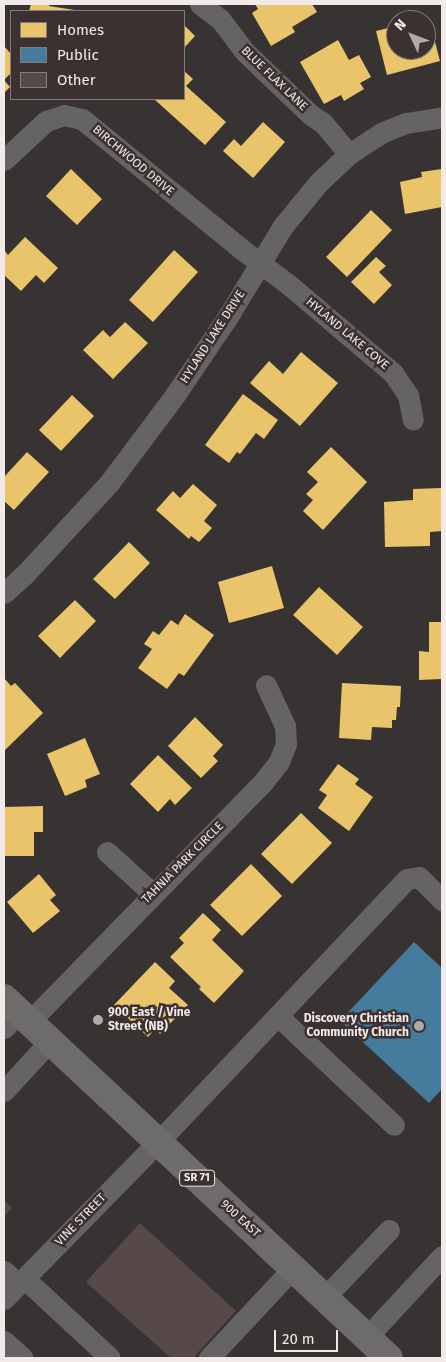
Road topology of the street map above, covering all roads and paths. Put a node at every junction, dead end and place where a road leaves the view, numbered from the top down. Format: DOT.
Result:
graph roads {
  1 [pos="200,4"];
  2 [pos="442,117"];
  3 [pos="349,154"];
  4 [pos="4,160"];
  5 [pos="259,263"];
  6 [pos="413,420"];
  7 [pos="4,593"];
  8 [pos="266,686"];
  9 [pos="107,852"];
  10 [pos="152,893"];
  11 [pos="442,900"];
  12 [pos="14,1015"];
  13 [pos="278,1016"];
  14 [pos="50,1041"];
  15 [pos="4,1091"];
  16 [pos="394,1125"];
  17 [pos="158,1142"];
  18 [pos="389,1230"];
  19 [pos="437,1262"];
  20 [pos="293,1268"];
  21 [pos="12,1283"];
  22 [pos="324,1298"];
  23 [pos="367,1337"];
  24 [pos="4,1341"];
  25 [pos="23,1358"];
  26 [pos="110,1358"];
  27 [pos="209,1358"];
  28 [pos="389,1358"];
  1 -- 3 [label="street, BLUE FLAX LANE"];
  2 -- 3 [label="street, HYLAND LAKE DRIVE"];
  3 -- 5 [label="street, HYLAND LAKE DRIVE"];
  4 -- 5 [label="street, BIRCHWOOD DRIVE"];
  5 -- 6 [label="street, HYLAND LAKE COVE"];
  5 -- 7 [label="street, HYLAND LAKE DRIVE"];
  8 -- 10 [label="street, TAHNIA PARK CIRCLE"];
  9 -- 10 [label="street"];
  10 -- 12 [label="street, TAHNIA PARK CIRCLE"];
  11 -- 13 [label="street, VINE STREET"];
  12 -- 14 [label="main road, 900 EAST / SR 71"];
  13 -- 16 [label="street"];
  13 -- 17 [label="street, VINE STREET"];
  14 -- 15 [label="street"];
  14 -- 17 [label="main road, 900 EAST / SR 71"];
  17 -- 20 [label="main road, 900 EAST / SR 71"];
  17 -- 21 [label="street, VINE STREET"];
  18 -- 22 [label="street"];
  19 -- 23 [label="street"];
  20 -- 22 [label="main road, 900 EAST / SR 71"];
  20 -- 27 [label="street"];
  21 -- 26 [label="street"];
  22 -- 23 [label="main road, 900 EAST / SR 71"];
  23 -- 28 [label="main road, 900 EAST / SR 71"];
  24 -- 25 [label="street"];
}
